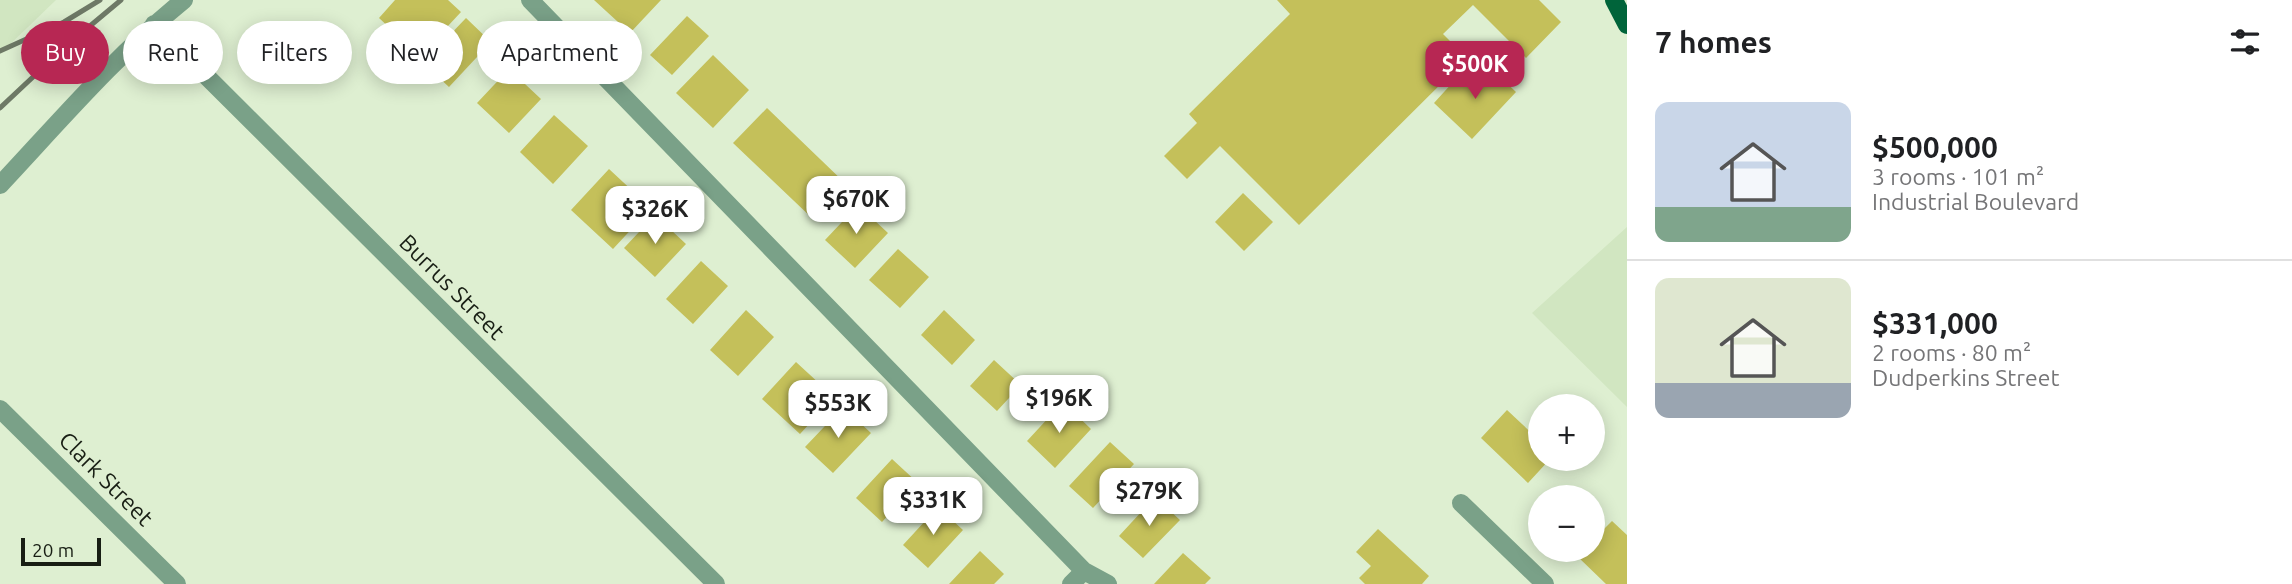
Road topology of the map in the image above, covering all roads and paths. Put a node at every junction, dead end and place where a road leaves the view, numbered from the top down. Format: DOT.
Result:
graph roads {
  1 [pos="184,0"];
  2 [pos="530,0"];
  3 [pos="1614,0"];
  4 [pos="158,21"];
  5 [pos="1627,25"];
  6 [pos="123,54"];
  7 [pos="214,84"];
  8 [pos="0,185"];
  9 [pos="0,409"];
  10 [pos="1461,503"];
  11 [pos="1084,571"];
  12 [pos="177,584"];
  13 [pos="716,584"];
  14 [pos="1071,584"];
  15 [pos="1108,584"];
  16 [pos="1545,584"];
  1 -- 4 [label="street"];
  2 -- 11 [label="street"];
  3 -- 5 [label="main road"];
  6 -- 8 [label="street"];
  7 -- 13 [label="street, Burrus Street"];
  9 -- 12 [label="street, Clark Street"];
  10 -- 16 [label="street"];
  11 -- 14 [label="street"];
  11 -- 15 [label="street"];
}
